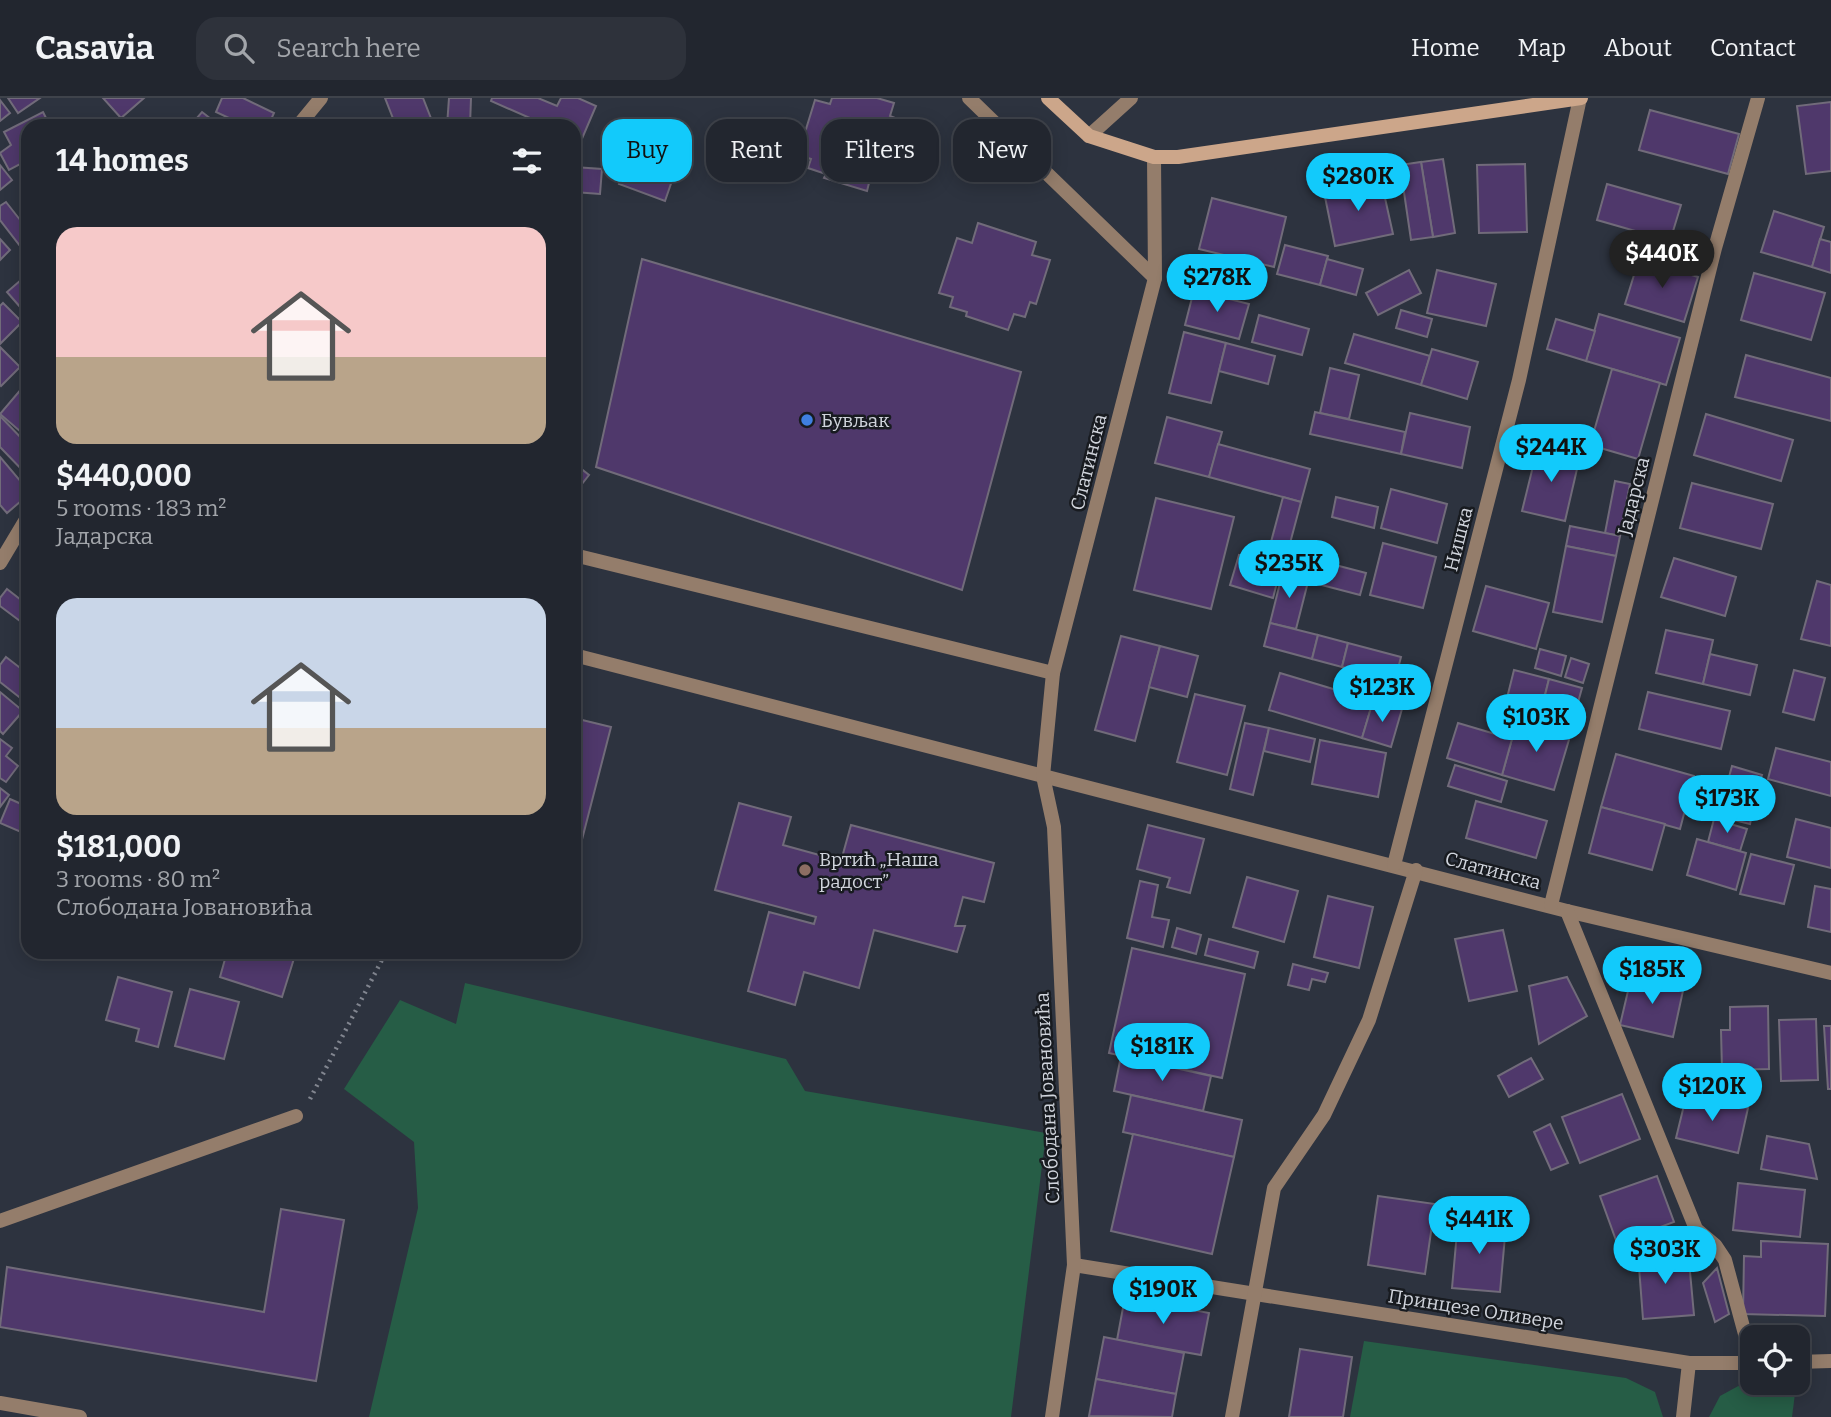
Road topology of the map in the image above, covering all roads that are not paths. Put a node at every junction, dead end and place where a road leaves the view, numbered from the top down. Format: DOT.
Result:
graph roads {
  1 [pos="321,98"];
  2 [pos="969,98"];
  3 [pos="1048,98"];
  4 [pos="1131,98"];
  5 [pos="1581,98"];
  6 [pos="1758,98"];
  7 [pos="304,119"];
  8 [pos="1089,136"];
  9 [pos="1154,157"];
  10 [pos="1155,278"];
  11 [pos="21,528"];
  12 [pos="581,557"];
  13 [pos="0,563"];
  14 [pos="581,657"];
  15 [pos="1053,673"];
  16 [pos="1043,776"];
  17 [pos="1394,864"];
  18 [pos="1416,870"];
  19 [pos="1551,905"];
  20 [pos="1567,911"];
  21 [pos="1831,973"];
  22 [pos="296,1116"];
  23 [pos="0,1221"];
  24 [pos="1074,1265"];
  25 [pos="1256,1294"];
  26 [pos="1742,1325"];
  27 [pos="1831,1360"];
  28 [pos="1740,1361"];
  29 [pos="1810,1361"];
  30 [pos="1689,1363"];
  31 [pos="0,1403"];
  32 [pos="80,1417"];
  33 [pos="1052,1417"];
  34 [pos="1232,1417"];
  35 [pos="1683,1417"];
  1 -- 7 [label="street"];
  2 -- 10 [label="street"];
  3 -- 8 [label="street"];
  4 -- 8 [label="street"];
  5 -- 9 [label="street"];
  5 -- 17 [label="street, Нишка"];
  6 -- 19 [label="street, Јадарска"];
  8 -- 9 [label="street"];
  9 -- 10 [label="street, Слатинска"];
  10 -- 15 [label="street, Слатинска"];
  11 -- 13 [label="street"];
  12 -- 15 [label="street"];
  14 -- 16 [label="street, Слатинска"];
  15 -- 16 [label="street, Слатинска"];
  16 -- 17 [label="street, Слатинска"];
  16 -- 24 [label="street, Слободана Јовановића"];
  17 -- 18 [label="street, Слатинска"];
  18 -- 19 [label="street, Слатинска"];
  18 -- 25 [label="street"];
  19 -- 20 [label="street, Слатинска"];
  20 -- 21 [label="street, Слатинска"];
  20 -- 26 [label="street"];
  22 -- 23 [label="street"];
  24 -- 25 [label="street, Принцезе Оливере"];
  24 -- 33 [label="street, Слободана Јовановића"];
  25 -- 30 [label="street, Принцезе Оливере"];
  25 -- 34 [label="street"];
  27 -- 29 [label="street"];
  28 -- 30 [label="street, Принцезе Оливере"];
  30 -- 35 [label="street"];
  31 -- 32 [label="street"];
}
